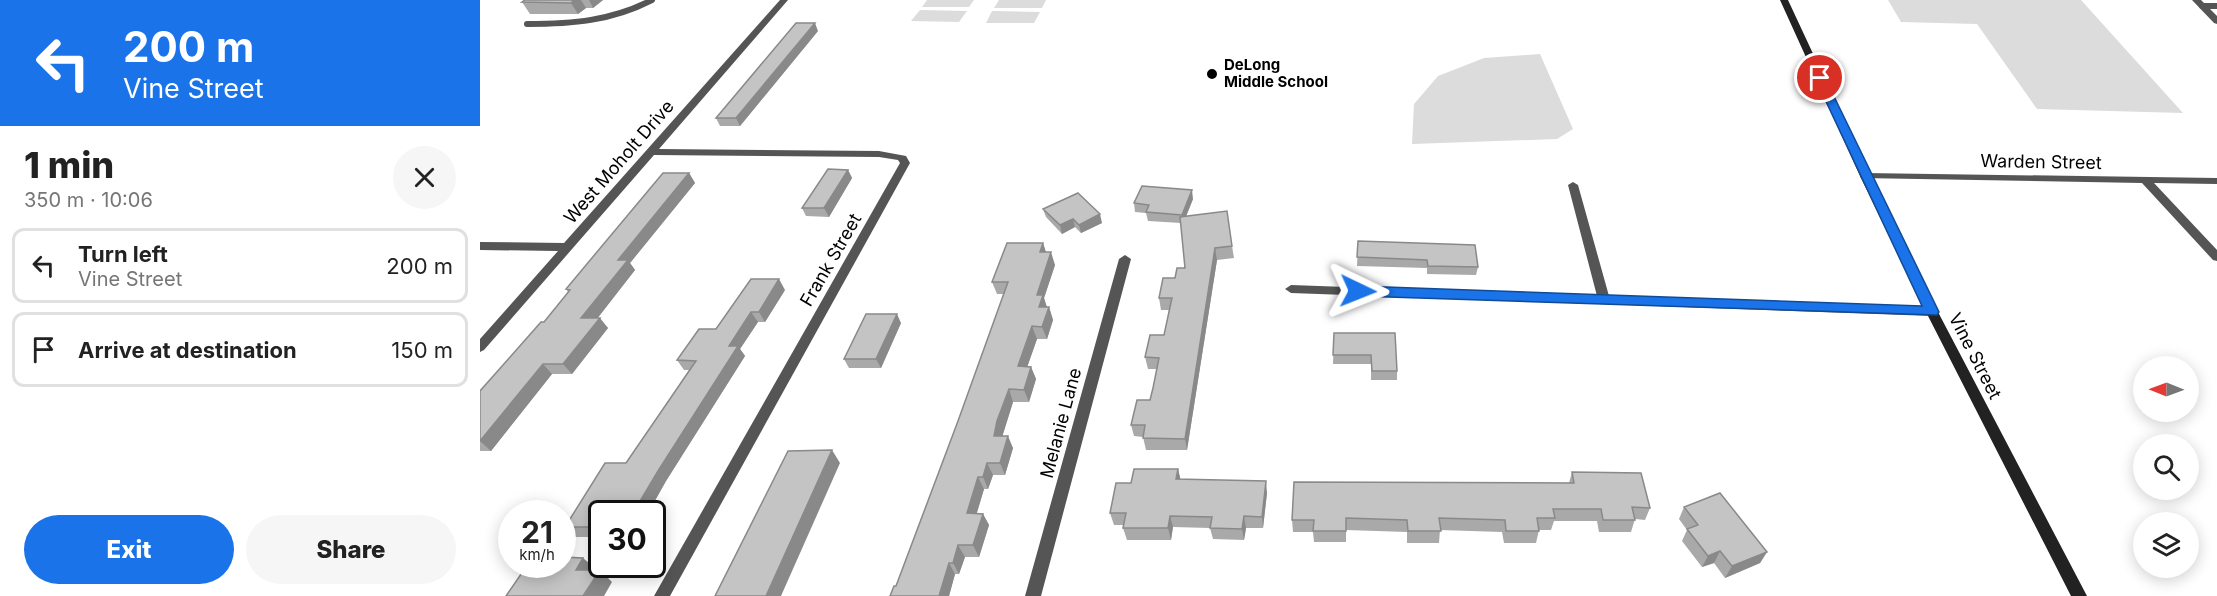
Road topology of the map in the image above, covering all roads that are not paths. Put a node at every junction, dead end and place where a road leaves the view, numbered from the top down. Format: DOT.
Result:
graph roads {
  1 [pos="652,0"];
  2 [pos="784,0"];
  3 [pos="1784,0"];
  4 [pos="2199,3"];
  5 [pos="2217,6"];
  6 [pos="2217,21"];
  7 [pos="528,24"];
  8 [pos="653,152"];
  9 [pos="1865,176"];
  10 [pos="2146,181"];
  11 [pos="2217,181"];
  12 [pos="1573,185"];
  13 [pos="480,246"];
  14 [pos="569,247"];
  15 [pos="2217,257"];
  16 [pos="1125,258"];
  17 [pos="1291,289"];
  18 [pos="1605,300"];
  19 [pos="1932,312"];
  20 [pos="480,347"];
  21 [pos="662,596"];
  22 [pos="1033,596"];
  23 [pos="2079,596"];
  1 -- 7 [label="lane"];
  2 -- 8 [label="street, West Moholt Drive"];
  3 -- 9 [label="street, Vine Street"];
  4 -- 5 [label="lane"];
  4 -- 6 [label="street"];
  8 -- 14 [label="street, West Moholt Drive"];
  8 -- 21 [label="street, Frank Street"];
  9 -- 10 [label="street, Warden Street"];
  9 -- 19 [label="street, Vine Street"];
  10 -- 11 [label="street, Warden Street"];
  10 -- 15 [label="street"];
  12 -- 18 [label="street"];
  13 -- 14 [label="street"];
  14 -- 20 [label="street, West Moholt Drive"];
  16 -- 22 [label="street, Melanie Lane"];
  17 -- 18 [label="street"];
  18 -- 19 [label="street"];
  19 -- 23 [label="street, Vine Street"];
}
